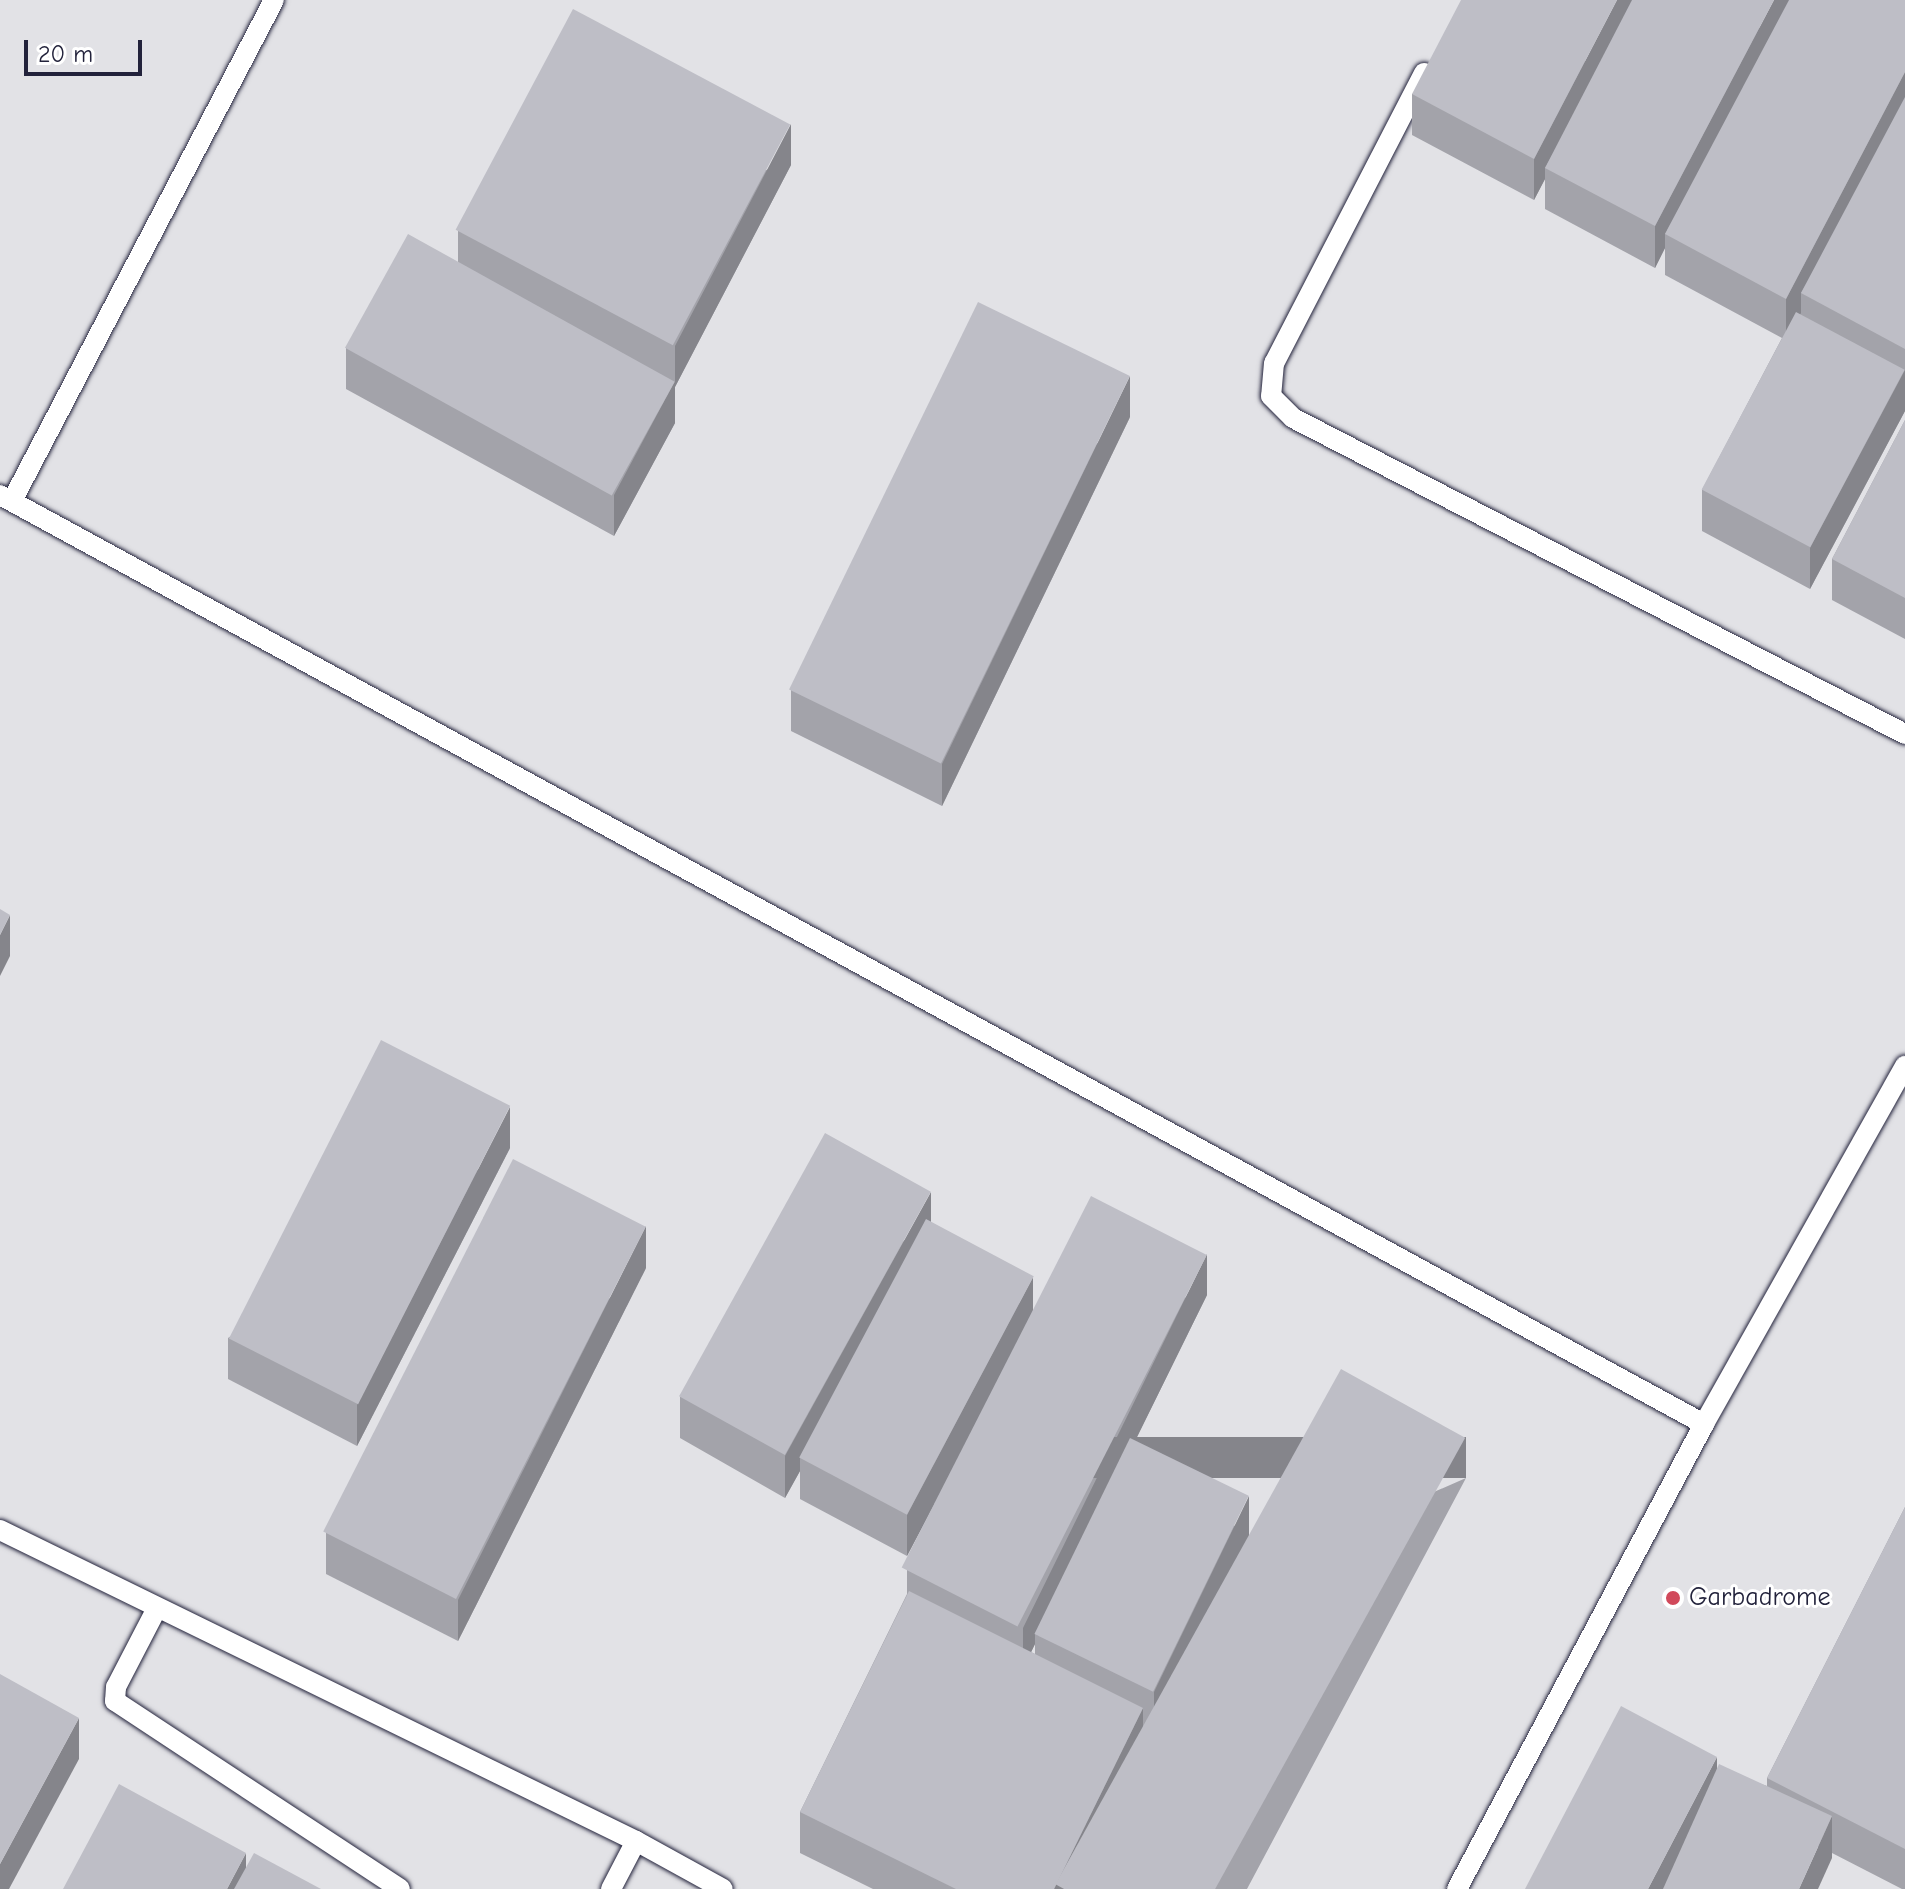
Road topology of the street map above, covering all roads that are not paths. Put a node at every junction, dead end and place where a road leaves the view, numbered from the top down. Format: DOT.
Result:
graph roads {
  1 [pos="274,0"];
  2 [pos="1433,56"];
  3 [pos="6,498"];
  4 [pos="1905,734"];
  5 [pos="1905,1066"];
  6 [pos="1704,1424"];
  7 [pos="0,1530"];
  8 [pos="157,1608"];
  9 [pos="636,1841"];
  10 [pos="400,1889"];
  11 [pos="611,1889"];
  12 [pos="723,1889"];
  13 [pos="1457,1889"];
  1 -- 3 [label="lane"];
  2 -- 4 [label="lane"];
  3 -- 6 [label="lane"];
  5 -- 6 [label="lane"];
  6 -- 13 [label="lane"];
  7 -- 8 [label="lane"];
  8 -- 9 [label="lane"];
  8 -- 10 [label="lane"];
  9 -- 11 [label="lane"];
  9 -- 12 [label="lane"];
}
